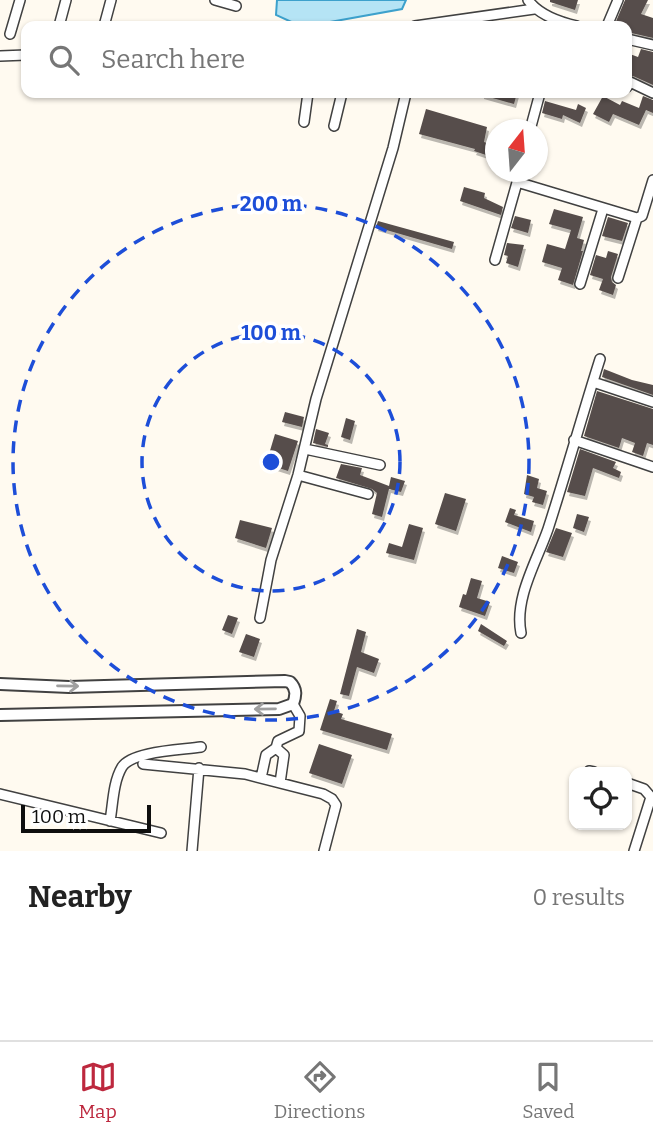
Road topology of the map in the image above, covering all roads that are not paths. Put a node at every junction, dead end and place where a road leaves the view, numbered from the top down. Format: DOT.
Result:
graph roads {
  1 [pos="20,0"];
  2 [pos="66,0"];
  3 [pos="99,0"];
  4 [pos="215,0"];
  5 [pos="528,0"];
  6 [pos="618,0"];
  7 [pos="111,2"];
  8 [pos="236,6"];
  9 [pos="534,9"];
  10 [pos="60,21"];
  11 [pos="105,21"];
  12 [pos="462,21"];
  13 [pos="556,21"];
  14 [pos="609,21"];
  15 [pos="10,34"];
  16 [pos="632,39"];
  17 [pos="653,45"];
  18 [pos="21,55"];
  19 [pos="0,57"];
  20 [pos="632,83"];
  21 [pos="653,93"];
  22 [pos="306,98"];
  23 [pos="341,98"];
  24 [pos="404,98"];
  25 [pos="539,98"];
  26 [pos="533,119"];
  27 [pos="304,122"];
  28 [pos="334,126"];
  29 [pos="653,180"];
  30 [pos="517,182"];
  31 [pos="603,209"];
  32 [pos="637,218"];
  33 [pos="495,260"];
  34 [pos="618,278"];
  35 [pos="580,284"];
  36 [pos="600,359"];
  37 [pos="593,382"];
  38 [pos="653,401"];
  39 [pos="575,440"];
  40 [pos="305,449"];
  41 [pos="380,465"];
  42 [pos="653,467"];
  43 [pos="298,475"];
  44 [pos="368,494"];
  45 [pos="260,618"];
  46 [pos="521,633"];
  47 [pos="0,684"];
  48 [pos="293,705"];
  49 [pos="0,715"];
  50 [pos="201,747"];
  51 [pos="276,748"];
  52 [pos="144,764"];
  53 [pos="199,768"];
  54 [pos="261,778"];
  55 [pos="280,783"];
  56 [pos="632,785"];
  57 [pos="0,794"];
  58 [pos="110,821"];
  59 [pos="161,833"];
  60 [pos="192,851"];
  61 [pos="324,851"];
  62 [pos="634,851"];
  1 -- 15 [label="street"];
  2 -- 10 [label="street"];
  3 -- 7 [label="street"];
  4 -- 8 [label="street"];
  5 -- 9 [label="street"];
  6 -- 14 [label="street"];
  7 -- 11 [label="street"];
  9 -- 12 [label="street"];
  9 -- 13 [label="street"];
  16 -- 17 [label="street"];
  18 -- 19 [label="street"];
  20 -- 21 [label="street"];
  22 -- 27 [label="street"];
  23 -- 28 [label="street"];
  24 -- 40 [label="street"];
  25 -- 26 [label="street"];
  29 -- 32 [label="street"];
  30 -- 31 [label="street"];
  30 -- 33 [label="street"];
  31 -- 32 [label="street"];
  31 -- 35 [label="street"];
  32 -- 34 [label="street"];
  36 -- 37 [label="street"];
  37 -- 38 [label="street"];
  37 -- 39 [label="street"];
  39 -- 42 [label="street"];
  39 -- 46 [label="street"];
  40 -- 41 [label="street"];
  40 -- 43 [label="street"];
  43 -- 44 [label="street"];
  43 -- 45 [label="street"];
  47 -- 48 [label="street, one-way"];
  48 -- 49 [label="street, one-way"];
  48 -- 51 [label="street"];
  50 -- 58 [label="street"];
  51 -- 54 [label="street"];
  51 -- 55 [label="street"];
  52 -- 53 [label="street"];
  53 -- 54 [label="street"];
  53 -- 60 [label="street"];
  54 -- 55 [label="street"];
  55 -- 61 [label="street"];
  56 -- 62 [label="street"];
  57 -- 58 [label="street"];
  58 -- 59 [label="street"];
}
